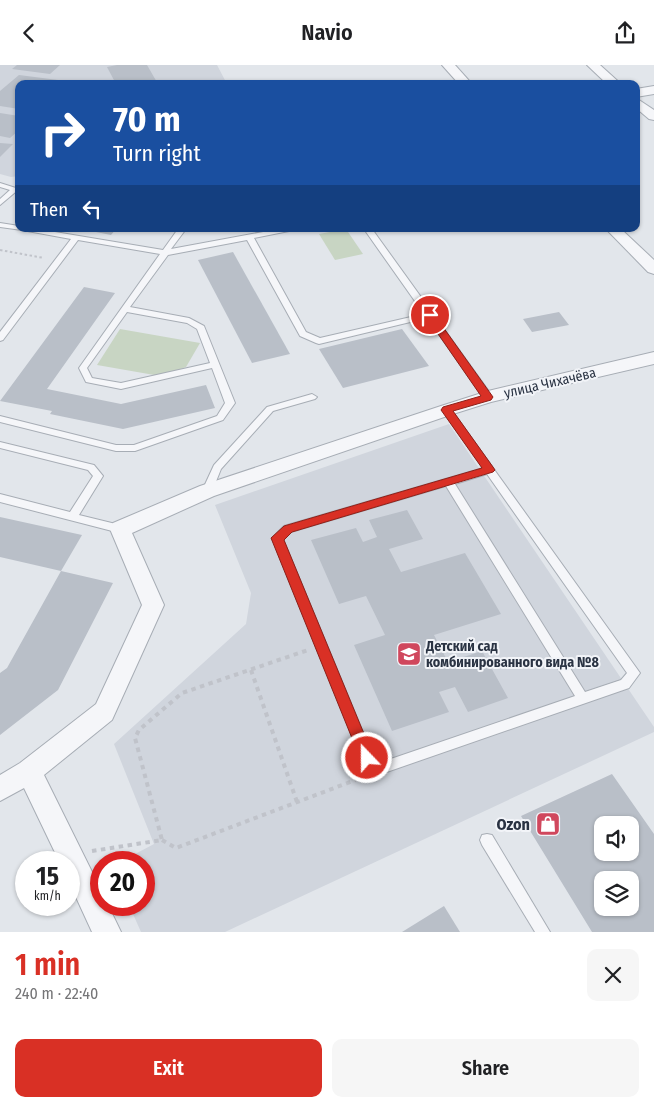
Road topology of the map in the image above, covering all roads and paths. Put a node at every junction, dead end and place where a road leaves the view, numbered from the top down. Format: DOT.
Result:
graph roads {
  1 [pos="448,65"];
  2 [pos="593,65"];
  3 [pos="462,80"];
  4 [pos="610,80"];
  5 [pos="654,90"];
  6 [pos="640,92"];
  7 [pos="640,105"];
  8 [pos="654,116"];
  9 [pos="0,185"];
  10 [pos="15,187"];
  11 [pos="15,189"];
  12 [pos="0,203"];
  13 [pos="0,225"];
  14 [pos="15,227"];
  15 [pos="42,232"];
  16 [pos="180,232"];
  17 [pos="274,232"];
  18 [pos="370,232"];
  19 [pos="616,232"];
  20 [pos="249,237"];
  21 [pos="76,238"];
  22 [pos="0,251"];
  23 [pos="165,253"];
  24 [pos="58,261"];
  25 [pos="654,269"];
  26 [pos="125,309"];
  27 [pos="430,315"];
  28 [pos="0,338"];
  29 [pos="654,358"];
  30 [pos="216,365"];
  31 [pos="312,397"];
  32 [pos="488,397"];
  33 [pos="447,410"];
  34 [pos="0,419"];
  35 [pos="0,445"];
  36 [pos="489,470"];
  37 [pos="449,482"];
  38 [pos="207,491"];
  39 [pos="0,498"];
  40 [pos="73,516"];
  41 [pos="120,529"];
  42 [pos="321,645"];
  43 [pos="251,669"];
  44 [pos="582,699"];
  45 [pos="380,768"];
  46 [pos="29,771"];
  47 [pos="0,789"];
  48 [pos="297,802"];
  49 [pos="162,840"];
  50 [pos="486,841"];
  51 [pos="69,851"];
  52 [pos="80,852"];
  53 [pos="80,875"];
  54 [pos="107,932"];
  55 [pos="543,932"];
  1 -- 3 [label="street"];
  2 -- 4 [label="street"];
  5 -- 6 [label="street"];
  7 -- 8 [label="street"];
  9 -- 10 [label="lane"];
  11 -- 12 [label="lane"];
  13 -- 14 [label="lane"];
  15 -- 21 [label="lane"];
  16 -- 23 [label="lane"];
  17 -- 20 [label="lane"];
  18 -- 27 [label="lane"];
  19 -- 25 [label="street"];
  20 -- 23 [label="lane"];
  20 -- 27 [label="lane"];
  21 -- 23 [label="lane"];
  21 -- 24 [label="lane"];
  22 -- 24 [label="path"];
  23 -- 26 [label="lane"];
  24 -- 28 [label="lane"];
  26 -- 30 [label="lane"];
  26 -- 30 [label="lane"];
  27 -- 32 [label="lane"];
  29 -- 32 [label="street, улица Чихачёва"];
  30 -- 34 [label="lane"];
  31 -- 38 [label="lane"];
  32 -- 33 [label="street, улица Чихачёва"];
  33 -- 36 [label="lane"];
  33 -- 38 [label="street, улица Чихачёва"];
  35 -- 40 [label="lane"];
  36 -- 37 [label="lane"];
  36 -- 44 [label="lane"];
  37 -- 42 [label="lane"];
  37 -- 44 [label="lane"];
  38 -- 41 [label="street, улица Чихачёва"];
  39 -- 40 [label="lane"];
  40 -- 41 [label="lane"];
  41 -- 46 [label="street"];
  42 -- 43 [label="path"];
  42 -- 45 [label="lane"];
  43 -- 48 [label="path"];
  43 -- 49 [label="path"];
  44 -- 45 [label="lane"];
  45 -- 48 [label="path"];
  46 -- 47 [label="street"];
  46 -- 51 [label="street"];
  48 -- 49 [label="path"];
  49 -- 52 [label="path"];
  50 -- 55 [label="lane"];
  53 -- 54 [label="street"];
}
